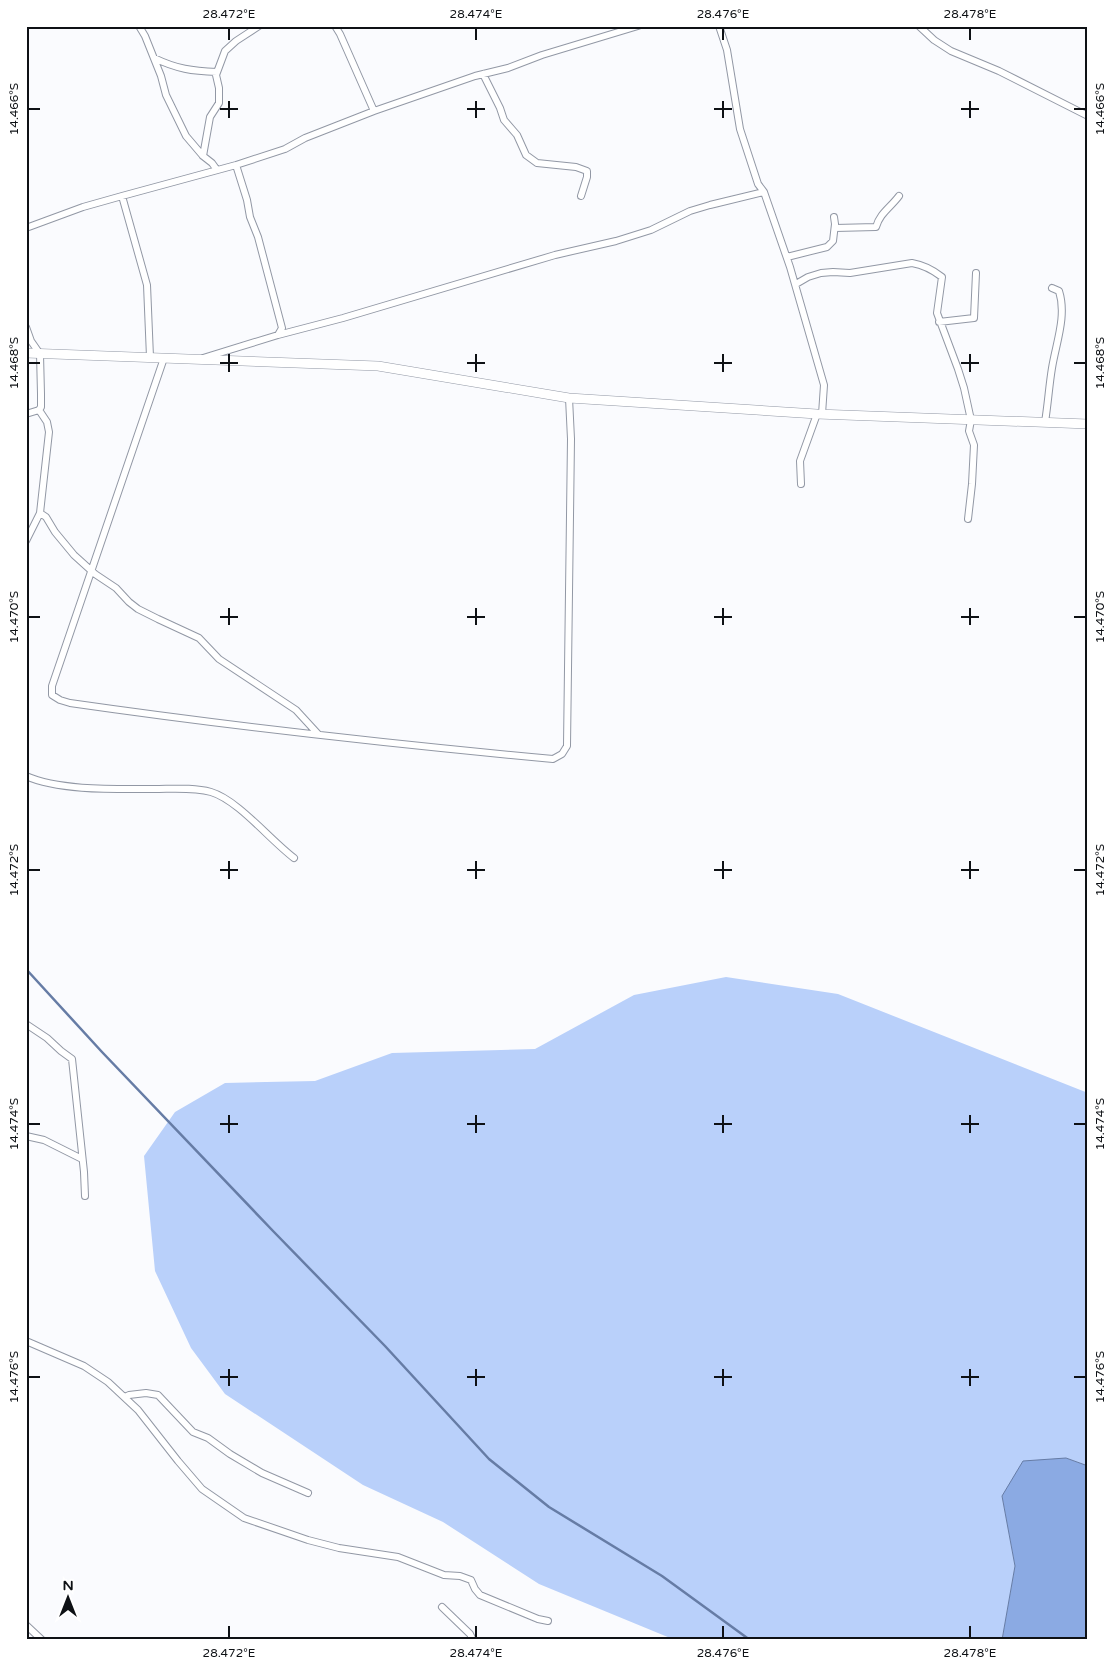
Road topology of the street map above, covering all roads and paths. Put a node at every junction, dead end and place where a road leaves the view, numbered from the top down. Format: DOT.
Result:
graph roads {
  1 [pos="139,26"];
  2 [pos="259,26"];
  3 [pos="335,26"];
  4 [pos="638,26"];
  5 [pos="719,26"];
  6 [pos="919,26"];
  7 [pos="154,58"];
  8 [pos="217,72"];
  9 [pos="483,74"];
  10 [pos="374,111"];
  11 [pos="1088,116"];
  12 [pos="203,156"];
  13 [pos="236,166"];
  14 [pos="217,170"];
  15 [pos="764,192"];
  16 [pos="122,196"];
  17 [pos="581,196"];
  18 [pos="898,196"];
  19 [pos="834,217"];
  20 [pos="26,228"];
  21 [pos="835,228"];
  22 [pos="787,257"];
  23 [pos="976,273"];
  24 [pos="796,284"];
  25 [pos="1052,288"];
  26 [pos="939,322"];
  27 [pos="26,327"];
  28 [pos="278,335"];
  29 [pos="26,353"];
  30 [pos="40,353"];
  31 [pos="150,357"];
  32 [pos="164,358"];
  33 [pos="199,359"];
  34 [pos="569,398"];
  35 [pos="39,410"];
  36 [pos="26,414"];
  37 [pos="819,414"];
  38 [pos="971,420"];
  39 [pos="1045,422"];
  40 [pos="1088,424"];
  41 [pos="801,484"];
  42 [pos="40,513"];
  43 [pos="968,519"];
  44 [pos="26,541"];
  45 [pos="92,571"];
  46 [pos="318,734"];
  47 [pos="26,776"];
  48 [pos="294,858"];
  49 [pos="26,1024"];
  50 [pos="26,1136"];
  51 [pos="82,1159"];
  52 [pos="85,1196"];
  53 [pos="26,1341"];
  54 [pos="125,1397"];
  55 [pos="308,1493"];
  56 [pos="442,1607"];
  57 [pos="548,1621"];
  58 [pos="26,1625"];
  59 [pos="42,1640"];
  60 [pos="473,1640"];
  1 -- 7 [label="street"];
  2 -- 8 [label="street"];
  3 -- 10 [label="street"];
  4 -- 9 [label="street"];
  5 -- 15 [label="street"];
  6 -- 11 [label="street"];
  7 -- 8 [label="street"];
  7 -- 12 [label="street"];
  8 -- 12 [label="street"];
  9 -- 10 [label="street"];
  9 -- 17 [label="street"];
  10 -- 13 [label="street"];
  12 -- 14 [label="street"];
  13 -- 14 [label="street"];
  13 -- 28 [label="street"];
  14 -- 16 [label="street"];
  15 -- 22 [label="street"];
  15 -- 28 [label="street"];
  16 -- 20 [label="street"];
  16 -- 31 [label="street"];
  18 -- 21 [label="street"];
  19 -- 21 [label="street"];
  21 -- 22 [label="street"];
  22 -- 24 [label="street"];
  23 -- 26 [label="street"];
  24 -- 26 [label="street"];
  24 -- 37 [label="street"];
  25 -- 39 [label="street"];
  26 -- 38 [label="street"];
  27 -- 30 [label="street"];
  28 -- 33 [label="street"];
  29 -- 30 [label="street"];
  30 -- 31 [label="street"];
  30 -- 35 [label="street"];
  31 -- 32 [label="street"];
  32 -- 33 [label="street"];
  32 -- 45 [label="street"];
  33 -- 34 [label="street"];
  34 -- 37 [label="street"];
  34 -- 46 [label="street"];
  35 -- 36 [label="street"];
  35 -- 42 [label="street"];
  37 -- 38 [label="street"];
  37 -- 41 [label="street"];
  38 -- 39 [label="street"];
  38 -- 43 [label="street"];
  39 -- 40 [label="street"];
  42 -- 44 [label="street"];
  42 -- 45 [label="street"];
  45 -- 46 [label="street"];
  45 -- 46 [label="street"];
  47 -- 48 [label="street"];
  49 -- 51 [label="street"];
  50 -- 51 [label="street"];
  51 -- 52 [label="street"];
  53 -- 54 [label="street"];
  54 -- 55 [label="street"];
  54 -- 57 [label="street"];
  56 -- 60 [label="street"];
  58 -- 59 [label="street"];
}
